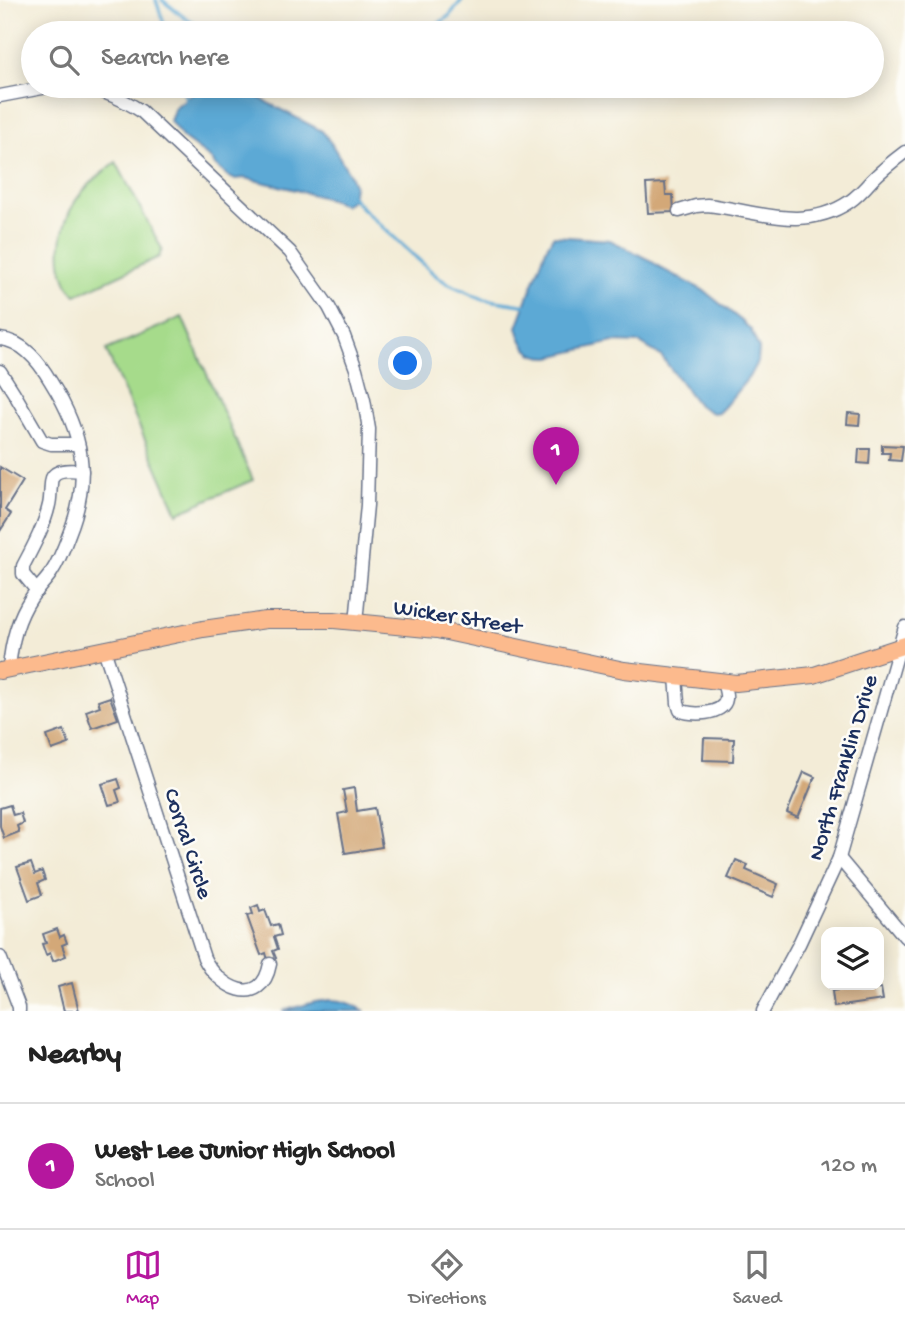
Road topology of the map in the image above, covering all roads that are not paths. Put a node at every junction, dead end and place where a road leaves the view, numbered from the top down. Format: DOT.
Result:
graph roads {
  1 [pos="21,92"];
  2 [pos="0,96"];
  3 [pos="119,98"];
  4 [pos="905,152"];
  5 [pos="679,211"];
  6 [pos="0,339"];
  7 [pos="0,372"];
  8 [pos="78,444"];
  9 [pos="82,471"];
  10 [pos="37,591"];
  11 [pos="356,623"];
  12 [pos="905,627"];
  13 [pos="902,646"];
  14 [pos="104,649"];
  15 [pos="4,670"];
  16 [pos="676,676"];
  17 [pos="723,682"];
  18 [pos="839,858"];
  19 [pos="905,937"];
  20 [pos="0,957"];
  21 [pos="270,964"];
  22 [pos="19,1011"];
  23 [pos="763,1011"];
  1 -- 2 [label="street"];
  3 -- 11 [label="street"];
  4 -- 5 [label="street"];
  6 -- 8 [label="street"];
  7 -- 8 [label="street"];
  8 -- 9 [label="street"];
  9 -- 10 [label="street"];
  9 -- 10 [label="street"];
  10 -- 15 [label="street"];
  11 -- 14 [label="main road, Wicker Street"];
  11 -- 16 [label="main road, Wicker Street"];
  12 -- 13 [label="street, North Franklin Drive"];
  13 -- 17 [label="main road, Wicker Street"];
  13 -- 18 [label="street, North Franklin Drive"];
  14 -- 15 [label="main road, Wicker Street"];
  14 -- 21 [label="street, Corral Circle"];
  16 -- 17 [label="main road, Wicker Street"];
  16 -- 17 [label="street"];
  18 -- 19 [label="street"];
  18 -- 23 [label="street, North Franklin Drive"];
  20 -- 22 [label="street"];
}
